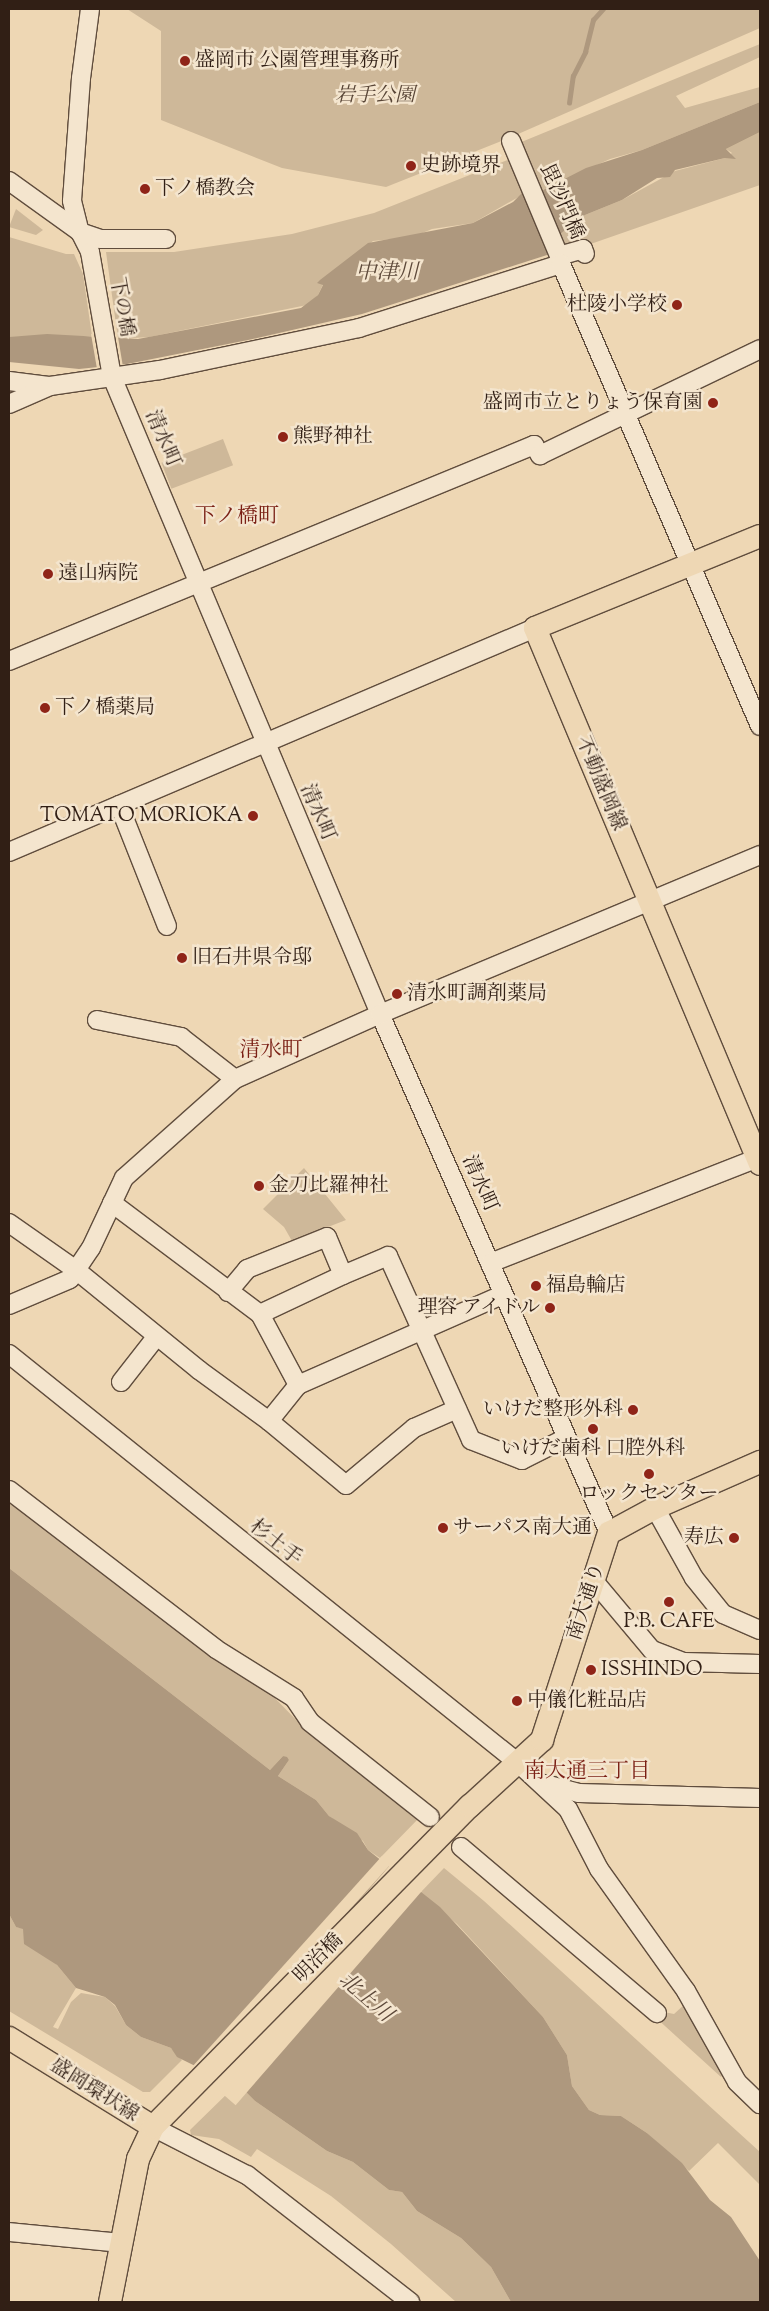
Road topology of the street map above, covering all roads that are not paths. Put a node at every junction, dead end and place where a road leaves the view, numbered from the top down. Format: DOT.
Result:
graph roads {
  1 [pos="90,9"];
  2 [pos="512,141"];
  3 [pos="9,181"];
  4 [pos="80,232"];
  5 [pos="166,239"];
  6 [pos="585,254"];
  7 [pos="760,349"];
  8 [pos="112,373"];
  9 [pos="9,381"];
  10 [pos="50,386"];
  11 [pos="9,404"];
  12 [pos="626,416"];
  13 [pos="760,536"];
  14 [pos="691,564"];
  15 [pos="200,582"];
  16 [pos="535,628"];
  17 [pos="9,661"];
  18 [pos="760,726"];
  19 [pos="264,744"];
  20 [pos="119,805"];
  21 [pos="9,852"];
  22 [pos="760,855"];
  23 [pos="650,900"];
  24 [pos="167,926"];
  25 [pos="380,1014"];
  26 [pos="97,1020"];
  27 [pos="236,1079"];
  28 [pos="759,1160"];
  29 [pos="112,1203"];
  30 [pos="9,1223"];
  31 [pos="490,1263"];
  32 [pos="76,1270"];
  33 [pos="343,1275"];
  34 [pos="228,1292"];
  35 [pos="502,1295"];
  36 [pos="9,1305"];
  37 [pos="260,1314"];
  38 [pos="421,1331"];
  39 [pos="157,1336"];
  40 [pos="9,1354"];
  41 [pos="121,1382"];
  42 [pos="298,1385"];
  43 [pos="456,1409"];
  44 [pos="269,1421"];
  45 [pos="566,1438"];
  46 [pos="760,1462"];
  47 [pos="9,1490"];
  48 [pos="655,1508"];
  49 [pos="610,1533"];
  50 [pos="594,1580"];
  51 [pos="760,1630"];
  52 [pos="760,1664"];
  53 [pos="517,1762"];
  54 [pos="538,1782"];
  55 [pos="579,1793"];
  56 [pos="760,1798"];
  57 [pos="430,1817"];
  58 [pos="575,1823"];
  59 [pos="462,1847"];
  60 [pos="657,2013"];
  61 [pos="9,2038"];
  62 [pos="760,2104"];
  63 [pos="160,2119"];
  64 [pos="9,2232"];
  65 [pos="122,2243"];
  66 [pos="110,2302"];
  67 [pos="410,2302"];
  1 -- 4 [label="street, 下の橋"];
  2 -- 6 [label="street, 毘沙門橋"];
  3 -- 4 [label="street"];
  4 -- 5 [label="street"];
  4 -- 8 [label="street, 下の橋"];
  7 -- 12 [label="street"];
  8 -- 10 [label="street"];
  8 -- 12 [label="street"];
  8 -- 15 [label="street, 清水町"];
  9 -- 10 [label="street"];
  10 -- 11 [label="street"];
  12 -- 14 [label="street"];
  12 -- 15 [label="street"];
  13 -- 14 [label="main road"];
  14 -- 16 [label="main road"];
  14 -- 18 [label="street"];
  15 -- 17 [label="street"];
  15 -- 19 [label="street, 清水町"];
  16 -- 19 [label="street"];
  16 -- 23 [label="main road, 不動盛岡線"];
  19 -- 20 [label="street"];
  19 -- 25 [label="street, 清水町"];
  20 -- 21 [label="street"];
  20 -- 24 [label="street"];
  22 -- 23 [label="street"];
  23 -- 25 [label="street"];
  23 -- 28 [label="main road, 不動盛岡線"];
  25 -- 27 [label="street"];
  25 -- 31 [label="street, 清水町"];
  26 -- 27 [label="street"];
  27 -- 29 [label="street"];
  28 -- 31 [label="street"];
  29 -- 32 [label="street"];
  29 -- 34 [label="street"];
  30 -- 32 [label="street"];
  31 -- 35 [label="street, 清水町"];
  32 -- 36 [label="street"];
  32 -- 39 [label="street"];
  33 -- 34 [label="street"];
  33 -- 37 [label="street"];
  33 -- 38 [label="street"];
  34 -- 37 [label="street"];
  35 -- 38 [label="street"];
  35 -- 45 [label="street, 清水町"];
  37 -- 42 [label="street"];
  38 -- 42 [label="street"];
  38 -- 43 [label="street"];
  39 -- 41 [label="street"];
  39 -- 44 [label="street"];
  40 -- 53 [label="street, 杉土手"];
  42 -- 44 [label="street"];
  43 -- 44 [label="street"];
  43 -- 45 [label="street"];
  45 -- 49 [label="street, 清水町"];
  46 -- 48 [label="main road"];
  47 -- 57 [label="street"];
  48 -- 49 [label="main road"];
  48 -- 51 [label="street"];
  49 -- 50 [label="main road, 南大通り"];
  50 -- 52 [label="street"];
  50 -- 53 [label="main road, 南大通り"];
  53 -- 54 [label="street, 杉土手"];
  53 -- 63 [label="main road, 明治橋"];
  54 -- 55 [label="street"];
  54 -- 58 [label="street, 杉土手"];
  55 -- 56 [label="street"];
  55 -- 58 [label="street"];
  58 -- 62 [label="street, 杉土手"];
  59 -- 60 [label="street"];
  61 -- 63 [label="main road, 盛岡環状線"];
  63 -- 65 [label="main road, 盛岡環状線"];
  63 -- 67 [label="street"];
  64 -- 65 [label="street"];
  65 -- 66 [label="main road, 盛岡環状線"];
}
